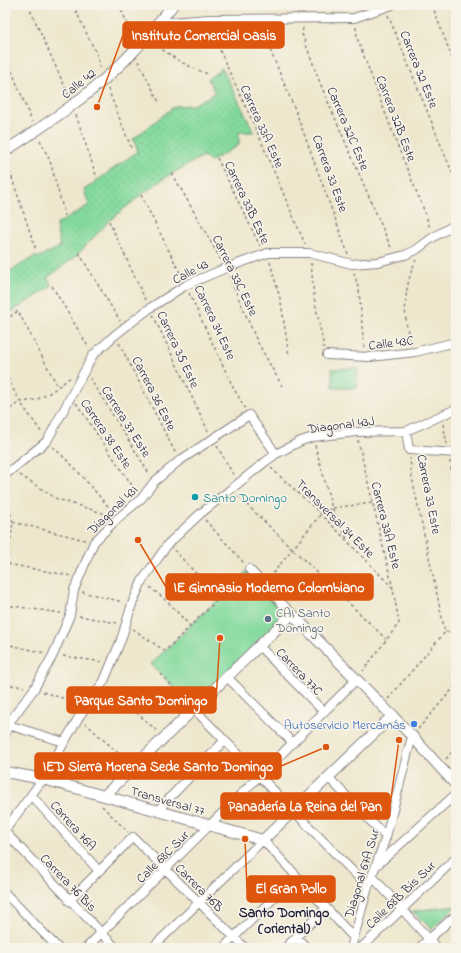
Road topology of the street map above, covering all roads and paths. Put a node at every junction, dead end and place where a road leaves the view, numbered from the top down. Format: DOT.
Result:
graph roads {
  1 [pos="28,5"];
  2 [pos="119,5"];
  3 [pos="173,5"];
  4 [pos="204,5"];
  5 [pos="249,5"];
  6 [pos="296,5"];
  7 [pos="347,5"];
  8 [pos="432,5"];
  9 [pos="388,6"];
  10 [pos="354,18"];
  11 [pos="209,19"];
  12 [pos="257,19"];
  13 [pos="304,19"];
  14 [pos="157,24"];
  15 [pos="147,37"];
  16 [pos="136,49"];
  17 [pos="456,68"];
  18 [pos="208,74"];
  19 [pos="159,102"];
  20 [pos="73,104"];
  21 [pos="5,151"];
  22 [pos="5,158"];
  23 [pos="217,158"];
  24 [pos="172,173"];
  25 [pos="97,178"];
  26 [pos="456,182"];
  27 [pos="141,196"];
  28 [pos="109,221"];
  29 [pos="455,225"];
  30 [pos="432,238"];
  31 [pos="36,250"];
  32 [pos="79,253"];
  33 [pos="266,254"];
  34 [pos="310,254"];
  35 [pos="456,256"];
  36 [pos="395,257"];
  37 [pos="417,260"];
  38 [pos="352,264"];
  39 [pos="226,268"];
  40 [pos="186,285"];
  41 [pos="52,286"];
  42 [pos="150,308"];
  43 [pos="5,320"];
  44 [pos="124,328"];
  45 [pos="115,335"];
  46 [pos="410,342"];
  47 [pos="456,342"];
  48 [pos="93,355"];
  49 [pos="327,355"];
  50 [pos="289,356"];
  51 [pos="364,357"];
  52 [pos="85,370"];
  53 [pos="5,373"];
  54 [pos="74,374"];
  55 [pos="282,386"];
  56 [pos="58,387"];
  57 [pos="72,396"];
  58 [pos="20,402"];
  59 [pos="456,409"];
  60 [pos="5,412"];
  61 [pos="249,415"];
  62 [pos="406,431"];
  63 [pos="356,432"];
  64 [pos="313,437"];
  65 [pos="212,439"];
  66 [pos="47,441"];
  67 [pos="409,450"];
  68 [pos="456,453"];
  69 [pos="276,454"];
  70 [pos="5,457"];
  71 [pos="179,461"];
  72 [pos="264,462"];
  73 [pos="12,469"];
  74 [pos="5,474"];
  75 [pos="154,482"];
  76 [pos="238,482"];
  77 [pos="230,489"];
  78 [pos="5,496"];
  79 [pos="141,499"];
  80 [pos="372,503"];
  81 [pos="332,508"];
  82 [pos="200,514"];
  83 [pos="322,514"];
  84 [pos="118,518"];
  85 [pos="14,522"];
  86 [pos="11,541"];
  87 [pos="5,542"];
  88 [pos="94,542"];
  89 [pos="168,544"];
  90 [pos="349,544"];
  91 [pos="292,548"];
  92 [pos="7,563"];
  93 [pos="249,569"];
  94 [pos="79,578"];
  95 [pos="5,580"];
  96 [pos="142,581"];
  97 [pos="264,584"];
  98 [pos="393,589"];
  99 [pos="74,590"];
  100 [pos="219,598"];
  101 [pos="132,604"];
  102 [pos="292,614"];
  103 [pos="125,624"];
  104 [pos="190,626"];
  105 [pos="456,630"];
  106 [pos="445,632"];
  107 [pos="387,639"];
  108 [pos="259,646"];
  109 [pos="161,674"];
  110 [pos="227,677"];
  111 [pos="357,679"];
  112 [pos="104,682"];
  113 [pos="5,684"];
  114 [pos="456,685"];
  115 [pos="34,689"];
  116 [pos="383,705"];
  117 [pos="87,706"];
  118 [pos="194,709"];
  119 [pos="324,712"];
  120 [pos="393,716"];
  121 [pos="79,717"];
  122 [pos="7,724"];
  123 [pos="5,736"];
  124 [pos="412,736"];
  125 [pos="164,738"];
  126 [pos="225,740"];
  127 [pos="64,742"];
  128 [pos="293,743"];
  129 [pos="456,747"];
  130 [pos="134,767"];
  131 [pos="439,767"];
  132 [pos="5,772"];
  133 [pos="260,776"];
  134 [pos="328,777"];
  135 [pos="43,779"];
  136 [pos="456,785"];
  137 [pos="87,791"];
  138 [pos="456,794"];
  139 [pos="31,795"];
  140 [pos="104,796"];
  141 [pos="294,810"];
  142 [pos="158,811"];
  143 [pos="210,826"];
  144 [pos="5,831"];
  145 [pos="133,837"];
  146 [pos="386,837"];
  147 [pos="263,840"];
  148 [pos="456,858"];
  149 [pos="375,866"];
  150 [pos="166,869"];
  151 [pos="100,871"];
  152 [pos="296,876"];
  153 [pos="372,876"];
  154 [pos="368,887"];
  155 [pos="5,893"];
  156 [pos="69,901"];
  157 [pos="199,902"];
  158 [pos="326,908"];
  159 [pos="402,909"];
  160 [pos="456,915"];
  161 [pos="102,933"];
  162 [pos="234,937"];
  163 [pos="296,937"];
  164 [pos="354,938"];
  165 [pos="429,939"];
  166 [pos="58,948"];
  167 [pos="86,948"];
  168 [pos="116,948"];
  169 [pos="152,948"];
  170 [pos="223,948"];
  171 [pos="245,948"];
  172 [pos="285,948"];
  173 [pos="307,948"];
  174 [pos="351,948"];
  175 [pos="361,948"];
  176 [pos="419,948"];
  177 [pos="437,948"];
  1 -- 20 [label="path"];
  2 -- 16 [label="path"];
  3 -- 14 [label="street, Calle 42"];
  4 -- 11 [label="path, Carrera 33A Este"];
  5 -- 12 [label="path, Carrera 33 Este"];
  6 -- 13 [label="path"];
  7 -- 10 [label="path, Carrera 32B Este"];
  8 -- 17 [label="path"];
  9 -- 10 [label="street"];
  9 -- 26 [label="path, Carrera 32 Este"];
  10 -- 13 [label="street"];
  10 -- 30 [label="path, Carrera 32B Este"];
  11 -- 12 [label="street"];
  11 -- 14 [label="street"];
  11 -- 34 [label="path, Carrera 33A Este"];
  12 -- 13 [label="street"];
  12 -- 38 [label="path, Carrera 33 Este"];
  13 -- 36 [label="path, Carrera 32C Este"];
  14 -- 15 [label="street, Calle 42"];
  15 -- 16 [label="street, Calle 42"];
  15 -- 18 [label="path"];
  16 -- 19 [label="path"];
  16 -- 20 [label="street, Calle 42"];
  20 -- 21 [label="street, Calle 42"];
  20 -- 25 [label="path"];
  22 -- 31 [label="path"];
  23 -- 33 [label="path, Carrera 33B Este"];
  24 -- 39 [label="path, Carrera 33C Este"];
  27 -- 40 [label="path, Carrera 34 Este"];
  28 -- 42 [label="path, Carrera 35 Este"];
  29 -- 30 [label="street, Calle 43"];
  29 -- 35 [label="path"];
  30 -- 36 [label="street, Calle 43"];
  32 -- 44 [label="path"];
  33 -- 34 [label="street, Calle 43"];
  33 -- 39 [label="street, Calle 43"];
  33 -- 50 [label="path, Carrera 33B Este"];
  34 -- 38 [label="street, Calle 43"];
  34 -- 49 [label="path, Carrera 33A Este"];
  36 -- 38 [label="street, Calle 43"];
  37 -- 46 [label="path"];
  38 -- 51 [label="path, Carrera 33 Este"];
  39 -- 40 [label="street, Calle 43"];
  39 -- 55 [label="path, Carrera 33C Este"];
  40 -- 42 [label="street, Calle 43"];
  40 -- 61 [label="path, Carrera 34 Este"];
  41 -- 48 [label="path"];
  42 -- 44 [label="street, Calle 43"];
  42 -- 65 [label="path, Carrera 35 Este"];
  43 -- 56 [label="path"];
  44 -- 45 [label="street, Calle 43"];
  45 -- 48 [label="street, Calle 43"];
  45 -- 71 [label="path, Carrera 36 Este"];
  47 -- 51 [label="street, Calle 43C"];
  48 -- 52 [label="street, Calle 43"];
  49 -- 51 [label="street, Calle 43C"];
  52 -- 57 [label="street, Calle 43"];
  52 -- 75 [label="path, Carrera 37 Este"];
  53 -- 58 [label="path"];
  54 -- 56 [label="path"];
  56 -- 58 [label="path"];
  57 -- 66 [label="street, Calle 43"];
  57 -- 79 [label="path, Carrera 38 Este"];
  58 -- 60 [label="path"];
  58 -- 66 [label="path"];
  59 -- 62 [label="street, Diagonal 43J"];
  61 -- 65 [label="street, Diagonal 43I"];
  61 -- 69 [label="street"];
  62 -- 63 [label="street, Diagonal 43J"];
  62 -- 67 [label="street, Carrera 33 Este"];
  63 -- 64 [label="street, Diagonal 43J"];
  63 -- 80 [label="path, Carrera 33A Este"];
  64 -- 69 [label="street, Diagonal 43J"];
  64 -- 81 [label="path"];
  65 -- 71 [label="street, Diagonal 43I"];
  65 -- 76 [label="path, Carrera 35 Este"];
  66 -- 73 [label="street, Calle 43"];
  66 -- 84 [label="path"];
  67 -- 68 [label="street"];
  67 -- 106 [label="path, Carrera 33 Este"];
  69 -- 72 [label="street, Diagonal 43J"];
  70 -- 73 [label="path"];
  71 -- 75 [label="street, Diagonal 43I"];
  72 -- 76 [label="street, Diagonal 43J"];
  72 -- 83 [label="path, Transversal 34 Este"];
  73 -- 74 [label="street, Calle 43"];
  73 -- 84 [label="path"];
  75 -- 79 [label="street, Diagonal 43I"];
  76 -- 77 [label="street, Diagonal 43J"];
  77 -- 82 [label="street, Diagonal 43J"];
  77 -- 91 [label="path"];
  78 -- 85 [label="path"];
  79 -- 84 [label="street, Diagonal 43I"];
  80 -- 81 [label="path"];
  80 -- 98 [label="path, Carrera 33A Este"];
  81 -- 83 [label="path"];
  81 -- 90 [label="path"];
  82 -- 89 [label="street, Diagonal 43J"];
  82 -- 93 [label="path"];
  83 -- 90 [label="path, Transversal 34 Este"];
  83 -- 91 [label="path"];
  84 -- 88 [label="street, Diagonal 43I"];
  85 -- 86 [label="path"];
  85 -- 88 [label="path"];
  86 -- 87 [label="path"];
  86 -- 92 [label="path"];
  88 -- 94 [label="street, Diagonal 43I"];
  89 -- 96 [label="street, Diagonal 43J"];
  89 -- 100 [label="path"];
  90 -- 98 [label="path, Transversal 34 Este"];
  91 -- 97 [label="path"];
  91 -- 107 [label="path"];
  92 -- 94 [label="path"];
  92 -- 95 [label="path"];
  93 -- 97 [label="street"];
  93 -- 100 [label="path"];
  94 -- 99 [label="street, Diagonal 43I"];
  96 -- 101 [label="street, Diagonal 43J"];
  96 -- 104 [label="path"];
  97 -- 102 [label="street"];
  98 -- 107 [label="path, Carrera 33A Este"];
  99 -- 101 [label="path"];
  99 -- 115 [label="street, Diagonal 43I"];
  100 -- 104 [label="path"];
  101 -- 103 [label="street, Diagonal 43J"];
  102 -- 108 [label="street"];
  102 -- 111 [label="street"];
  103 -- 104 [label="path"];
  103 -- 112 [label="street, Diagonal 43J"];
  105 -- 106 [label="path"];
  106 -- 116 [label="path"];
  107 -- 111 [label="path"];
  108 -- 110 [label="street"];
  108 -- 119 [label="street, Carrera 77C"];
  109 -- 118 [label="path"];
  110 -- 118 [label="street"];
  110 -- 128 [label="street"];
  111 -- 116 [label="street"];
  111 -- 119 [label="street, Calle 68C Sur"];
  112 -- 117 [label="street, Diagonal 43J"];
  112 -- 125 [label="path"];
  113 -- 115 [label="path"];
  114 -- 124 [label="path"];
  115 -- 117 [label="path"];
  115 -- 122 [label="street, Diagonal 43I"];
  116 -- 120 [label="street"];
  117 -- 121 [label="street, Diagonal 43J"];
  118 -- 125 [label="street"];
  118 -- 126 [label="street"];
  119 -- 128 [label="street, Calle 68C Sur"];
  120 -- 124 [label="street"];
  120 -- 134 [label="street"];
  121 -- 127 [label="street, Diagonal 43J"];
  121 -- 130 [label="path"];
  122 -- 123 [label="street"];
  122 -- 127 [label="street"];
  124 -- 131 [label="street"];
  124 -- 146 [label="street, Diagonal 67A Sur"];
  125 -- 130 [label="street"];
  126 -- 133 [label="street"];
  126 -- 142 [label="street"];
  127 -- 135 [label="street, Diagonal 43J"];
  128 -- 133 [label="street, Calle 68C Sur"];
  129 -- 131 [label="path"];
  130 -- 140 [label="street"];
  131 -- 136 [label="street"];
  132 -- 135 [label="street, Transversal 77"];
  133 -- 141 [label="street"];
  133 -- 143 [label="street, Calle 68C Sur"];
  134 -- 141 [label="street"];
  134 -- 146 [label="street"];
  135 -- 137 [label="street, Transversal 77"];
  135 -- 139 [label="street, Diagonal 43J"];
  137 -- 140 [label="street, Transversal 77"];
  137 -- 145 [label="path"];
  138 -- 149 [label="street"];
  139 -- 144 [label="street, Diagonal 43J"];
  139 -- 151 [label="street, Carrera 76A"];
  140 -- 142 [label="street, Transversal 77"];
  141 -- 147 [label="street"];
  141 -- 154 [label="street"];
  142 -- 143 [label="street, Transversal 77"];
  143 -- 147 [label="street, Transversal 77"];
  143 -- 150 [label="street, Calle 68C Sur"];
  144 -- 156 [label="street, Carrera 76 Bis"];
  145 -- 150 [label="street, Carrera 76B"];
  145 -- 151 [label="street"];
  146 -- 149 [label="street, Diagonal 67A Sur"];
  147 -- 152 [label="street"];
  147 -- 157 [label="street"];
  148 -- 159 [label="street, Calle 68B Bis Sur"];
  149 -- 153 [label="street, Diagonal 67A Sur"];
  150 -- 157 [label="street, Carrera 76B"];
  150 -- 161 [label="street, Calle 68C Sur"];
  151 -- 156 [label="street"];
  152 -- 158 [label="street"];
  152 -- 162 [label="street"];
  153 -- 154 [label="street, Diagonal 67A Sur"];
  153 -- 159 [label="street"];
  154 -- 164 [label="street, Diagonal 67A Sur"];
  155 -- 166 [label="street"];
  156 -- 161 [label="street, Carrera 76 Bis"];
  157 -- 162 [label="street, Carrera 76B"];
  157 -- 169 [label="street"];
  158 -- 163 [label="street"];
  158 -- 164 [label="street"];
  159 -- 165 [label="street"];
  159 -- 175 [label="street, Calle 68B Bis Sur"];
  160 -- 165 [label="street"];
  161 -- 167 [label="street, Calle 68C Sur"];
  161 -- 168 [label="street, Carrera 76 Bis"];
  162 -- 170 [label="street"];
  162 -- 171 [label="street, Carrera 76B"];
  163 -- 172 [label="street"];
  163 -- 173 [label="street"];
  164 -- 174 [label="street, Diagonal 67A Sur"];
  165 -- 176 [label="street"];
  165 -- 177 [label="street"];
}
